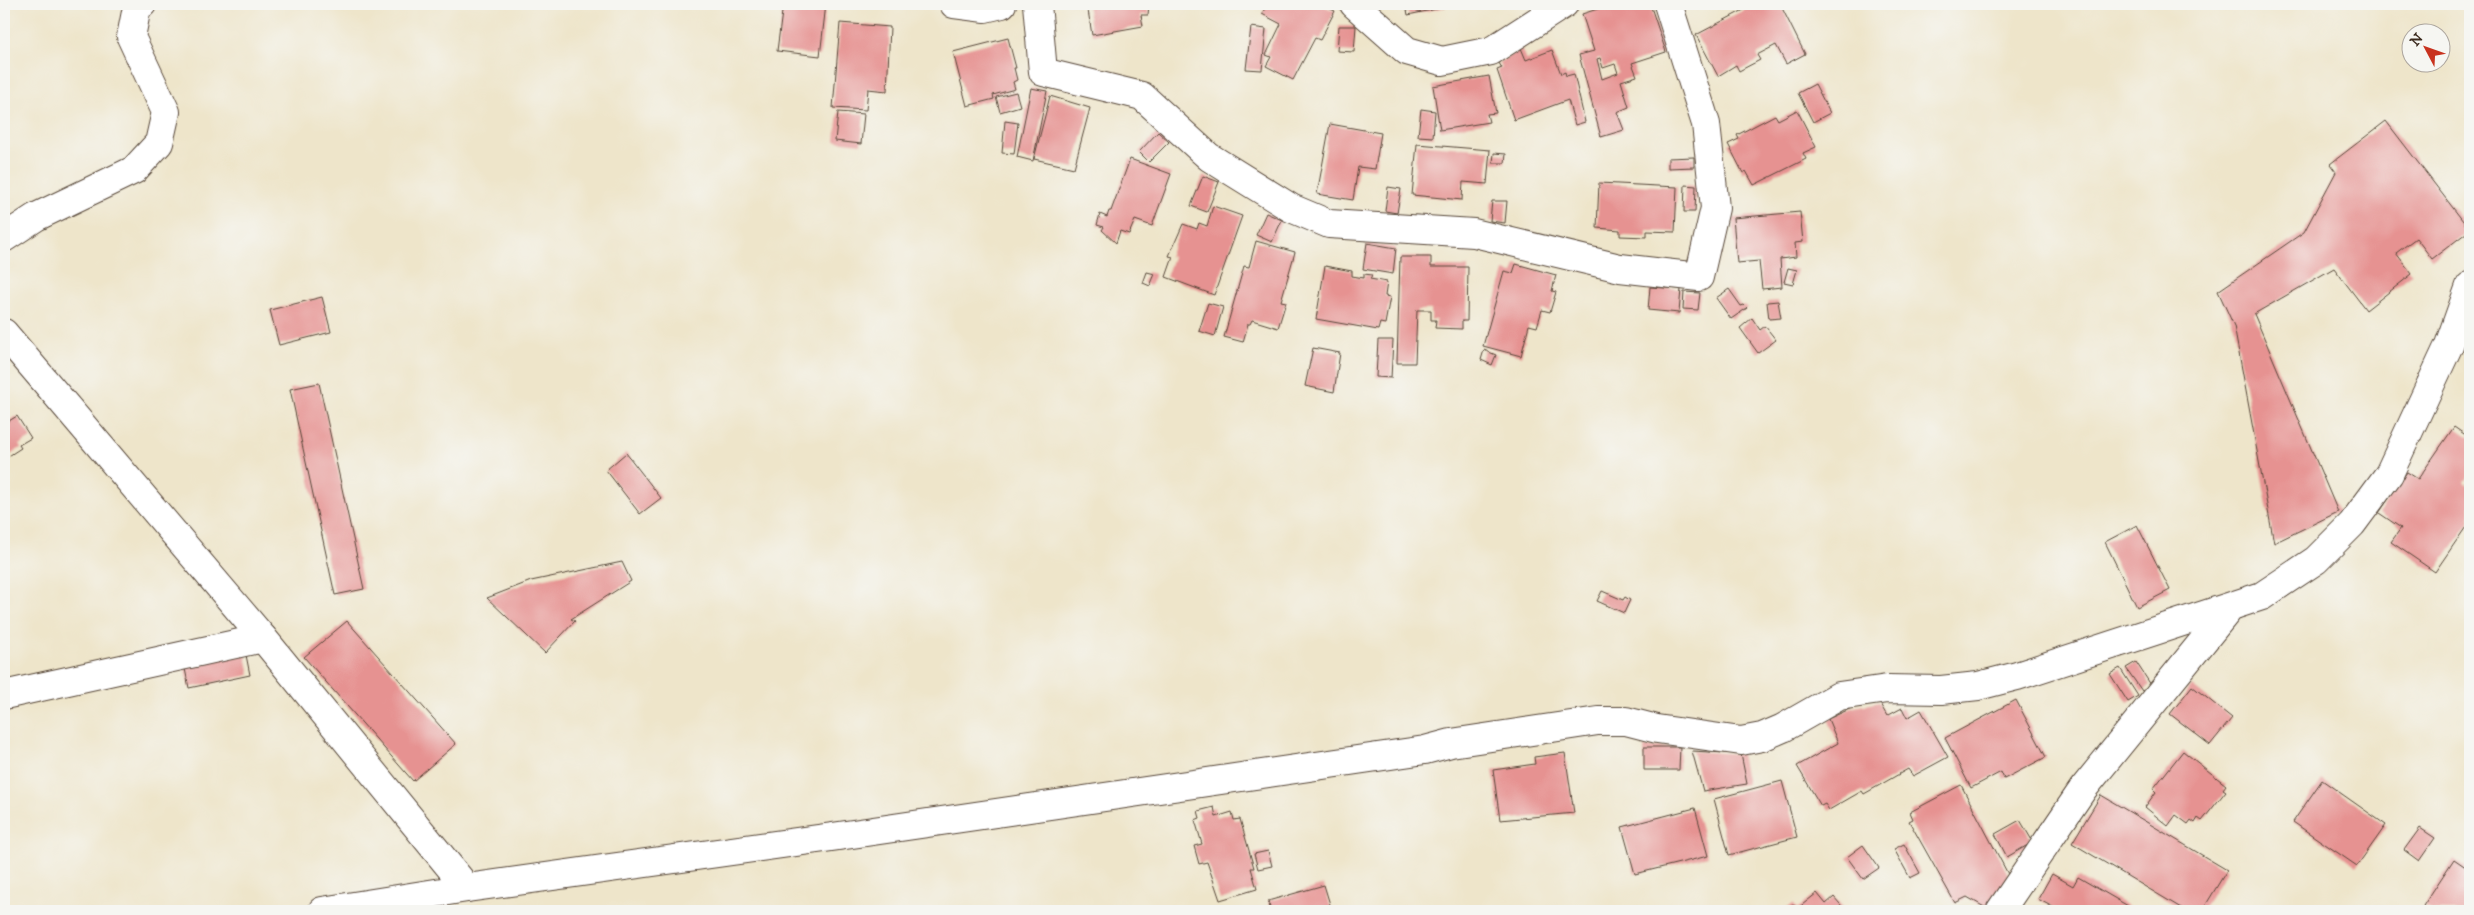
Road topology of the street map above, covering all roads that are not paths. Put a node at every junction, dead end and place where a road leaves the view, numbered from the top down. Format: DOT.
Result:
graph roads {
  1 [pos="142,4"];
  2 [pos="954,4"];
  3 [pos="1002,4"];
  4 [pos="1037,4"];
  5 [pos="1354,4"];
  6 [pos="1564,4"];
  7 [pos="1668,4"];
  8 [pos="4,238"];
  9 [pos="2470,286"];
  10 [pos="4,333"];
  11 [pos="2230,608"];
  12 [pos="262,638"];
  13 [pos="4,695"];
  14 [pos="466,888"];
  15 [pos="322,911"];
  16 [pos="2000,911"];
  1 -- 8 [label="street"];
  2 -- 3 [label="street"];
  4 -- 7 [label="street"];
  5 -- 6 [label="street"];
  9 -- 11 [label="street"];
  10 -- 12 [label="street"];
  11 -- 14 [label="street"];
  11 -- 16 [label="street"];
  12 -- 13 [label="street"];
  12 -- 14 [label="street"];
  14 -- 15 [label="street"];
}
